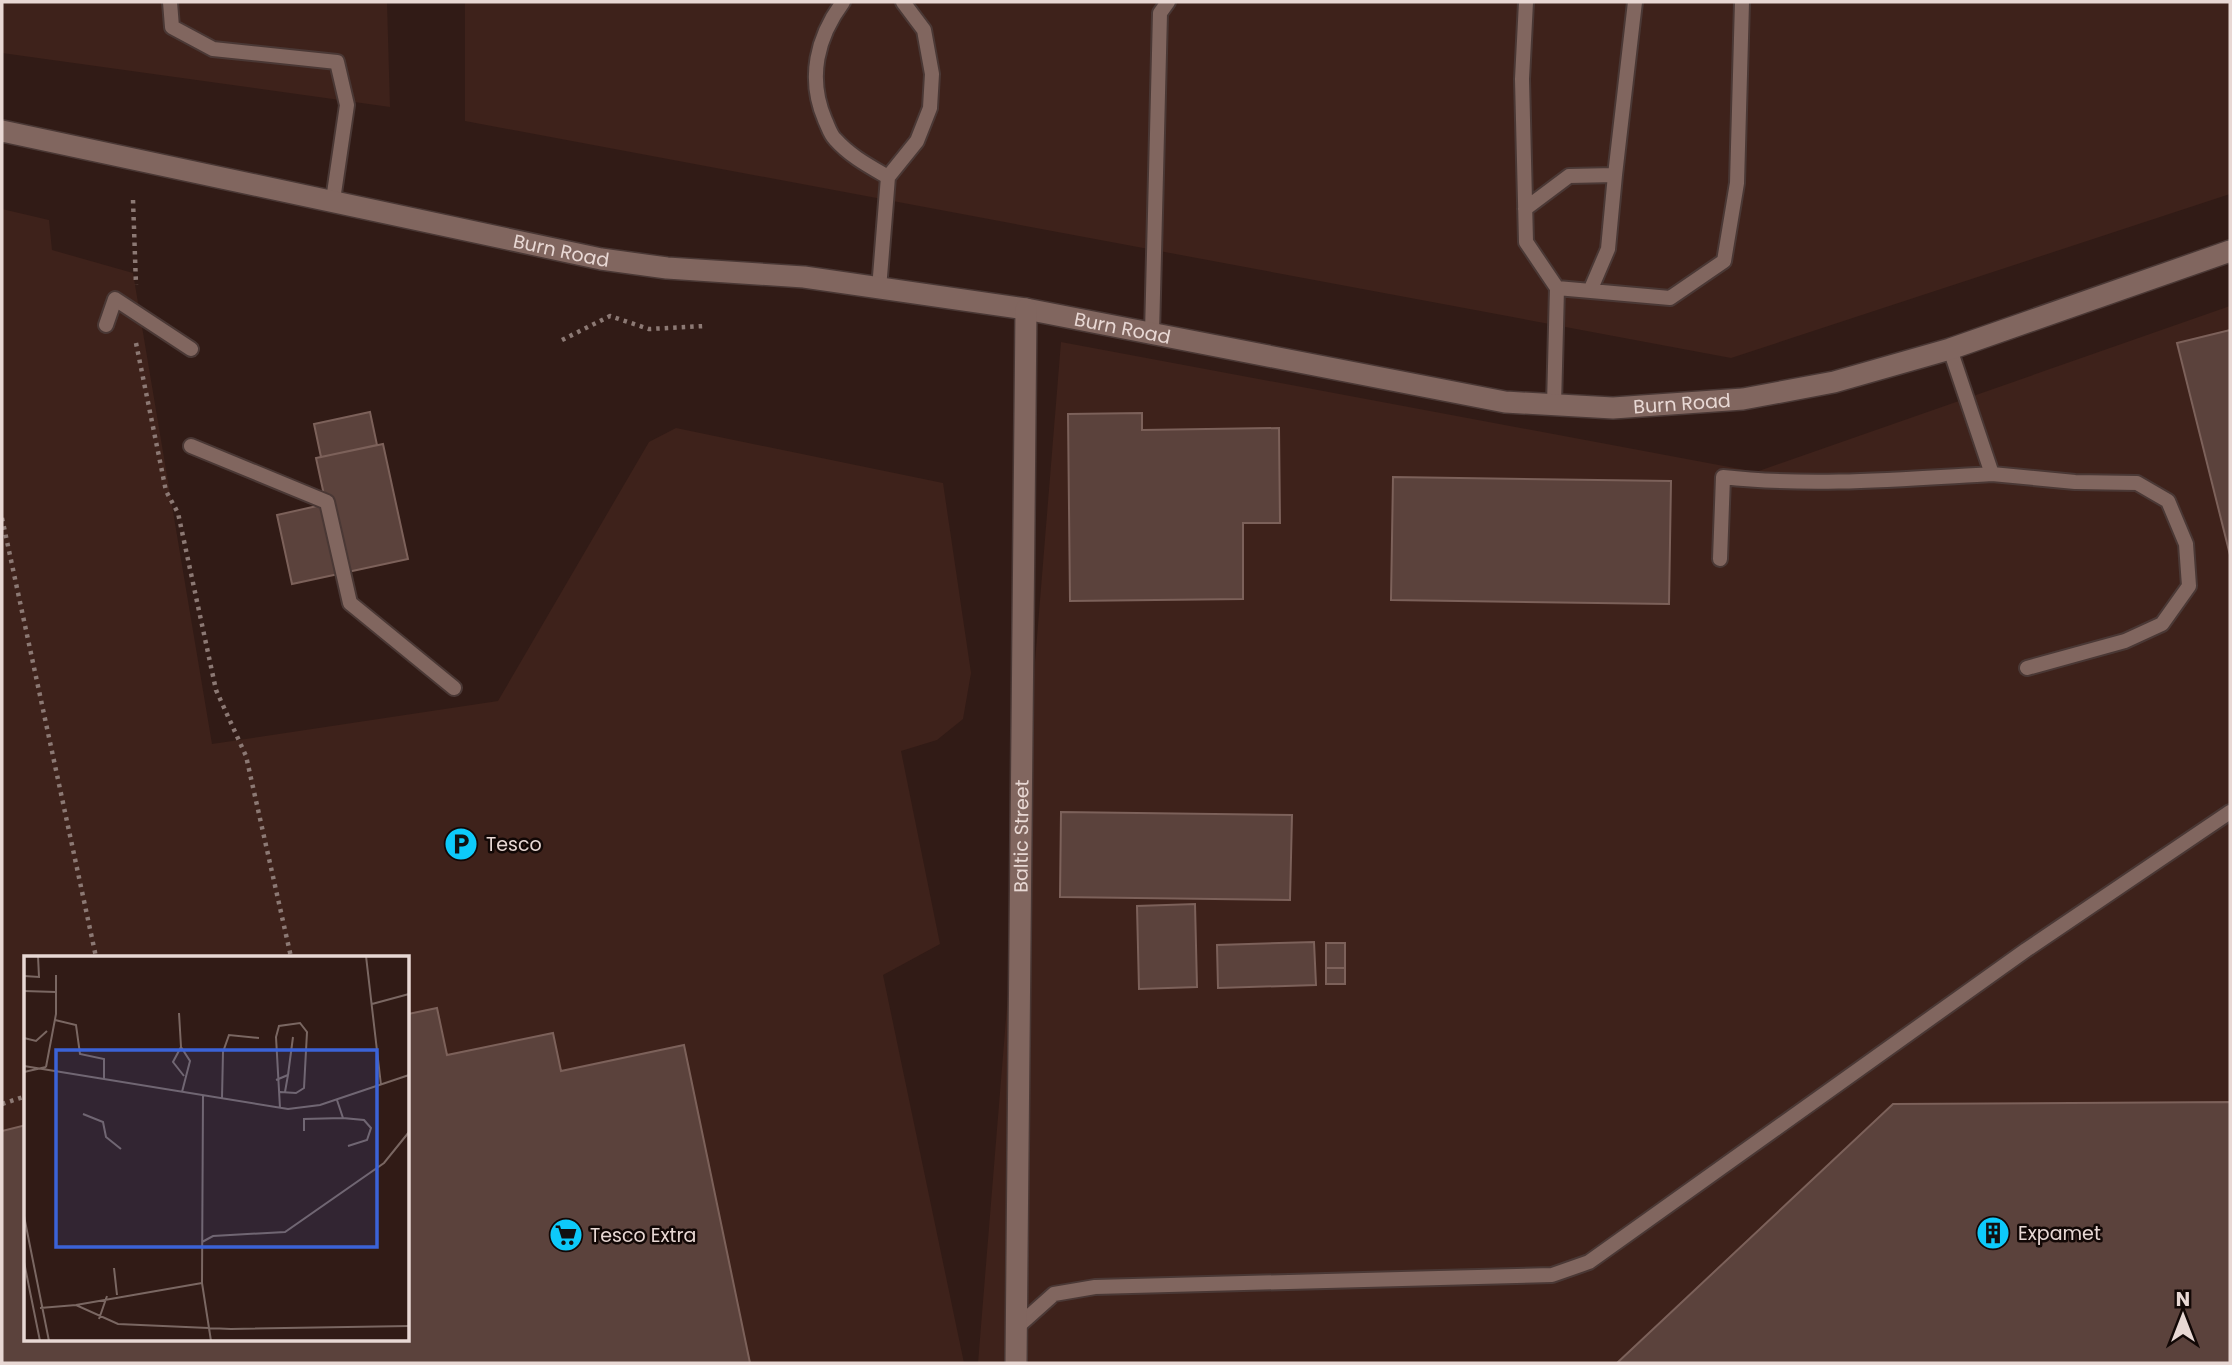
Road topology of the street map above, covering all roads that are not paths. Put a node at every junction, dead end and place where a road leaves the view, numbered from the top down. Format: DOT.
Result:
graph roads {
  1 [pos="170,2"];
  2 [pos="843,2"];
  3 [pos="903,2"];
  4 [pos="1168,2"];
  5 [pos="1526,2"];
  6 [pos="1635,2"];
  7 [pos="1742,2"];
  8 [pos="2,131"];
  9 [pos="1615,175"];
  10 [pos="888,177"];
  11 [pos="333,200"];
  12 [pos="1525,209"];
  13 [pos="2230,251"];
  14 [pos="1557,288"];
  15 [pos="880,289"];
  16 [pos="1590,291"];
  17 [pos="1026,309"];
  18 [pos="106,325"];
  19 [pos="1152,334"];
  20 [pos="191,349"];
  21 [pos="1950,349"];
  22 [pos="1554,405"];
  23 [pos="191,446"];
  24 [pos="1992,474"];
  25 [pos="1720,559"];
  26 [pos="2027,668"];
  27 [pos="454,688"];
  28 [pos="2230,812"];
  29 [pos="1016,1328"];
  30 [pos="1016,1363"];
  1 -- 11 [label="lane"];
  2 -- 10 [label="lane"];
  3 -- 10 [label="lane"];
  4 -- 19 [label="lane"];
  5 -- 12 [label="lane"];
  6 -- 9 [label="lane"];
  7 -- 16 [label="lane"];
  8 -- 11 [label="street, Burn Road"];
  9 -- 12 [label="lane"];
  9 -- 16 [label="lane"];
  10 -- 15 [label="lane"];
  11 -- 15 [label="street, Burn Road"];
  12 -- 14 [label="lane"];
  13 -- 21 [label="street, Burn Road"];
  14 -- 16 [label="lane"];
  14 -- 22 [label="lane"];
  15 -- 17 [label="street, Burn Road"];
  17 -- 19 [label="street, Burn Road"];
  17 -- 29 [label="street, Baltic Street"];
  18 -- 20 [label="lane"];
  19 -- 22 [label="street, Burn Road"];
  21 -- 22 [label="street, Burn Road"];
  21 -- 24 [label="lane"];
  23 -- 27 [label="lane"];
  24 -- 25 [label="lane"];
  24 -- 26 [label="lane"];
  28 -- 29 [label="lane"];
  29 -- 30 [label="street, Baltic Street"];
}
